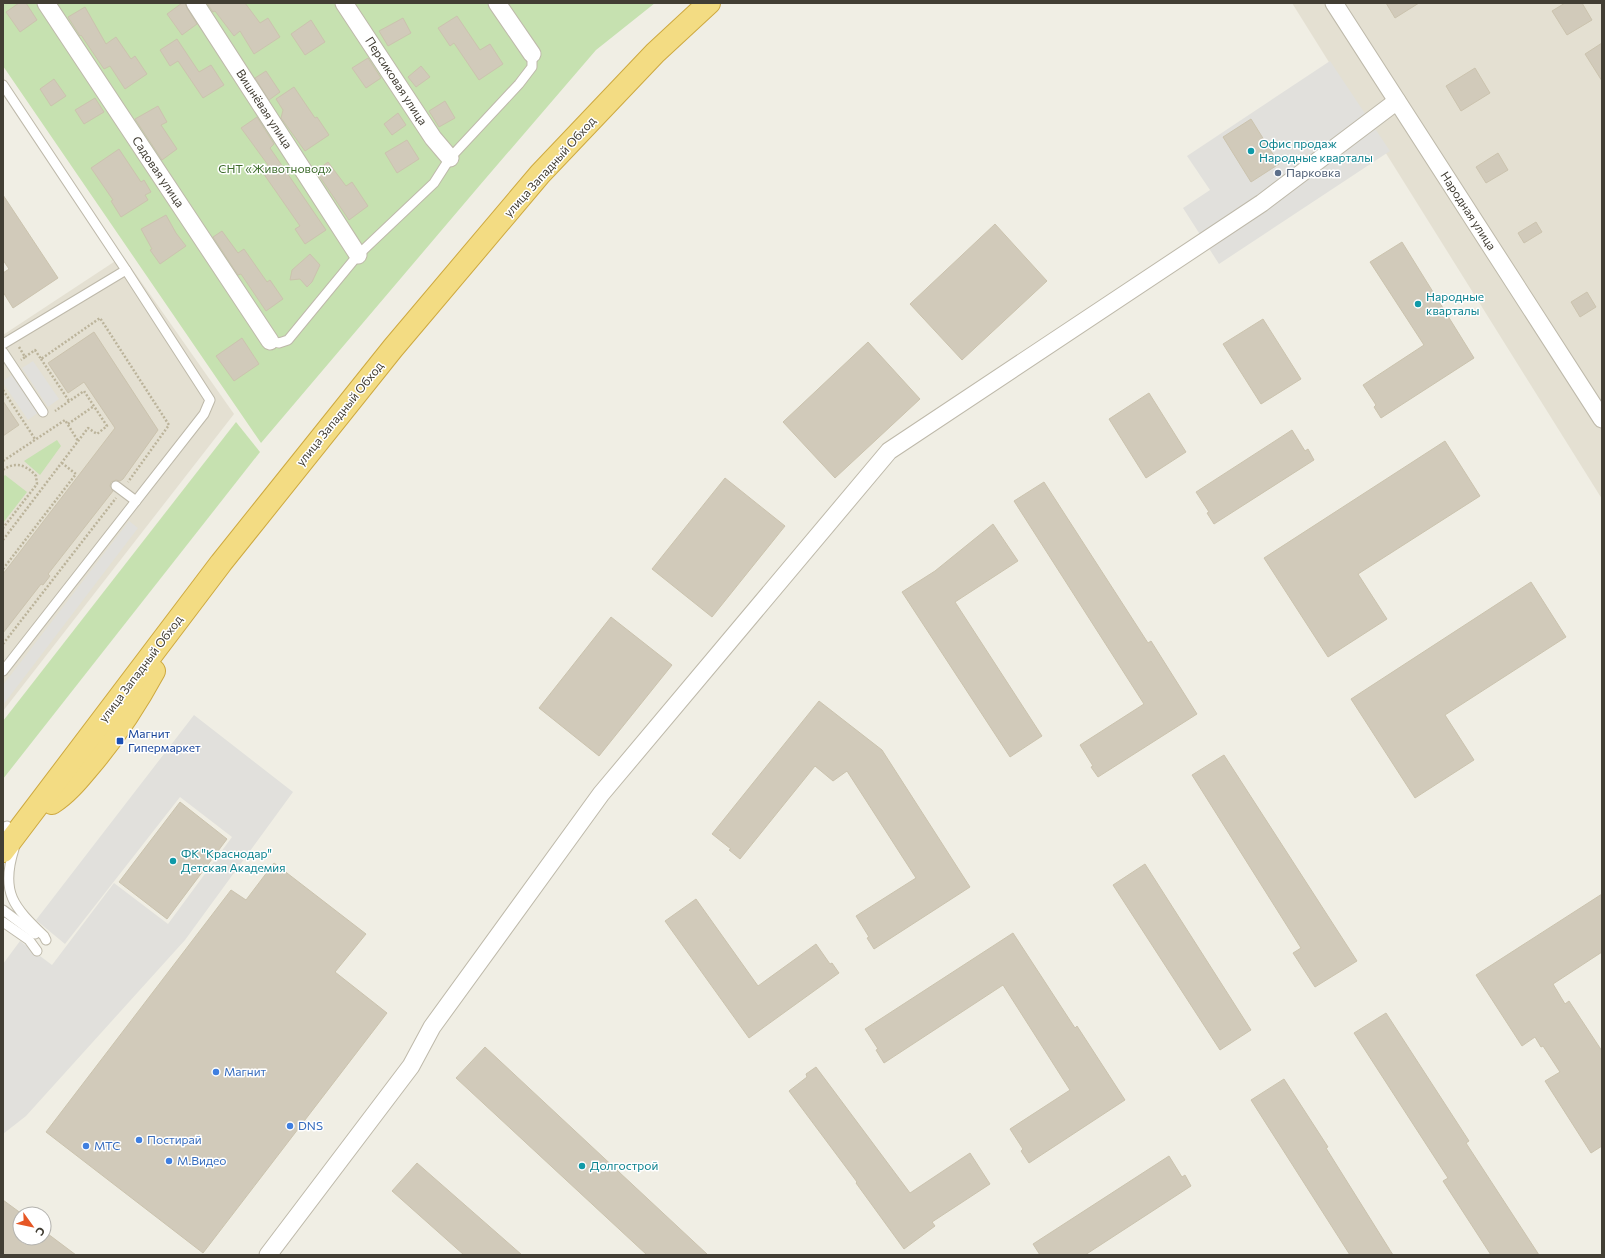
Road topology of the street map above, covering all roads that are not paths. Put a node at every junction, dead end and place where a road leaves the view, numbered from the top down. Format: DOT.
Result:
graph roads {
  1 [pos="46,3"];
  2 [pos="195,3"];
  3 [pos="344,3"];
  4 [pos="497,3"];
  5 [pos="689,3"];
  6 [pos="709,3"];
  7 [pos="1334,3"];
  8 [pos="532,54"];
  9 [pos="3,85"];
  10 [pos="1397,101"];
  11 [pos="450,158"];
  12 [pos="358,255"];
  13 [pos="126,270"];
  14 [pos="270,341"];
  15 [pos="3,344"];
  16 [pos="3,352"];
  17 [pos="47,412"];
  18 [pos="1602,419"];
  19 [pos="119,488"];
  20 [pos="136,501"];
  21 [pos="3,671"];
  22 [pos="30,816"];
  23 [pos="4,828"];
  24 [pos="3,852"];
  25 [pos="3,910"];
  26 [pos="5,922"];
  27 [pos="37,951"];
  28 [pos="268,1255"];
  1 -- 14 [label="street, Садовая улица"];
  2 -- 12 [label="street, Вишнёвая улица"];
  3 -- 11 [label="street, Персиковая улица"];
  4 -- 8 [label="street"];
  5 -- 23 [label="highway, улица Западный Обход"];
  6 -- 22 [label="highway, улица Западный Обход"];
  7 -- 10 [label="street, Народная улица"];
  8 -- 11 [label="lane"];
  9 -- 13 [label="lane"];
  10 -- 18 [label="street, Народная улица"];
  10 -- 28 [label="street"];
  11 -- 12 [label="lane"];
  12 -- 14 [label="lane"];
  13 -- 15 [label="lane"];
  13 -- 20 [label="lane"];
  16 -- 17 [label="lane"];
  19 -- 20 [label="lane"];
  20 -- 21 [label="lane"];
  22 -- 24 [label="highway, улица Западный Обход"];
  22 -- 25 [label="lane"];
  26 -- 27 [label="lane"];
}
